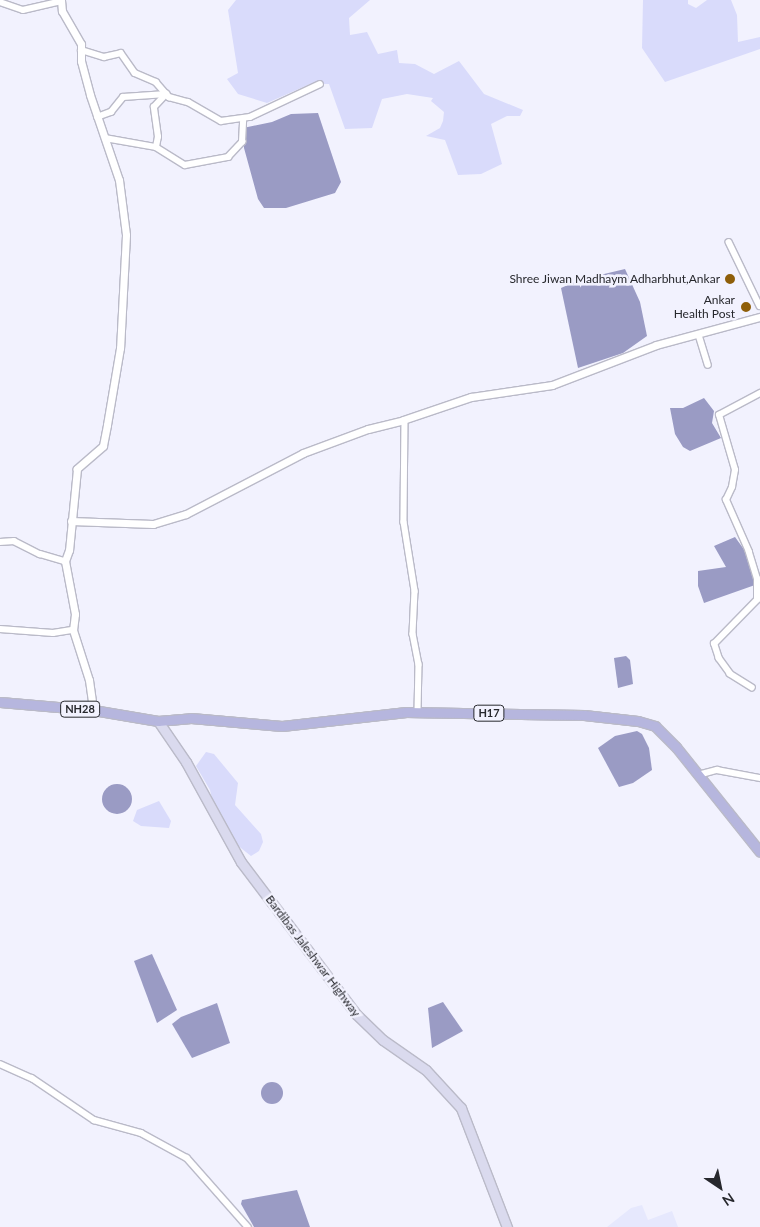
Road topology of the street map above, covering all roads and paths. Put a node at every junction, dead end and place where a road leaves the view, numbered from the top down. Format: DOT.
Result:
graph roads {
  1 [pos="62,0"];
  2 [pos="0,2"];
  3 [pos="8,2"];
  4 [pos="81,50"];
  5 [pos="320,84"];
  6 [pos="166,94"];
  7 [pos="97,117"];
  8 [pos="243,120"];
  9 [pos="105,138"];
  10 [pos="156,147"];
  11 [pos="729,242"];
  12 [pos="760,306"];
  13 [pos="760,317"];
  14 [pos="699,335"];
  15 [pos="708,365"];
  16 [pos="760,393"];
  17 [pos="405,420"];
  18 [pos="70,521"];
  19 [pos="0,542"];
  20 [pos="65,561"];
  21 [pos="0,628"];
  22 [pos="74,630"];
  23 [pos="752,688"];
  24 [pos="0,702"];
  25 [pos="93,710"];
  26 [pos="418,712"];
  27 [pos="158,721"];
  28 [pos="698,775"];
  29 [pos="760,778"];
  30 [pos="760,852"];
  31 [pos="0,1064"];
  32 [pos="248,1227"];
  33 [pos="506,1227"];
  1 -- 3 [label="street"];
  1 -- 4 [label="street"];
  2 -- 3 [label="street"];
  4 -- 6 [label="street"];
  4 -- 7 [label="street"];
  5 -- 8 [label="street"];
  6 -- 7 [label="street"];
  6 -- 8 [label="street"];
  6 -- 10 [label="street"];
  7 -- 9 [label="street"];
  8 -- 10 [label="street"];
  9 -- 10 [label="street"];
  9 -- 18 [label="street"];
  11 -- 12 [label="street"];
  13 -- 14 [label="street"];
  14 -- 15 [label="street"];
  14 -- 17 [label="street"];
  16 -- 23 [label="street"];
  17 -- 18 [label="street"];
  17 -- 26 [label="street"];
  18 -- 20 [label="street"];
  19 -- 20 [label="street"];
  20 -- 22 [label="street"];
  21 -- 22 [label="street"];
  22 -- 25 [label="street"];
  24 -- 25 [label="main road, NH28"];
  25 -- 27 [label="main road, NH28"];
  26 -- 27 [label="main road, H17"];
  26 -- 28 [label="main road, H17"];
  27 -- 33 [label="main road, Bardibas Jaleshwar Highway"];
  28 -- 29 [label="street"];
  28 -- 30 [label="main road, H17"];
  31 -- 32 [label="street"];
}
